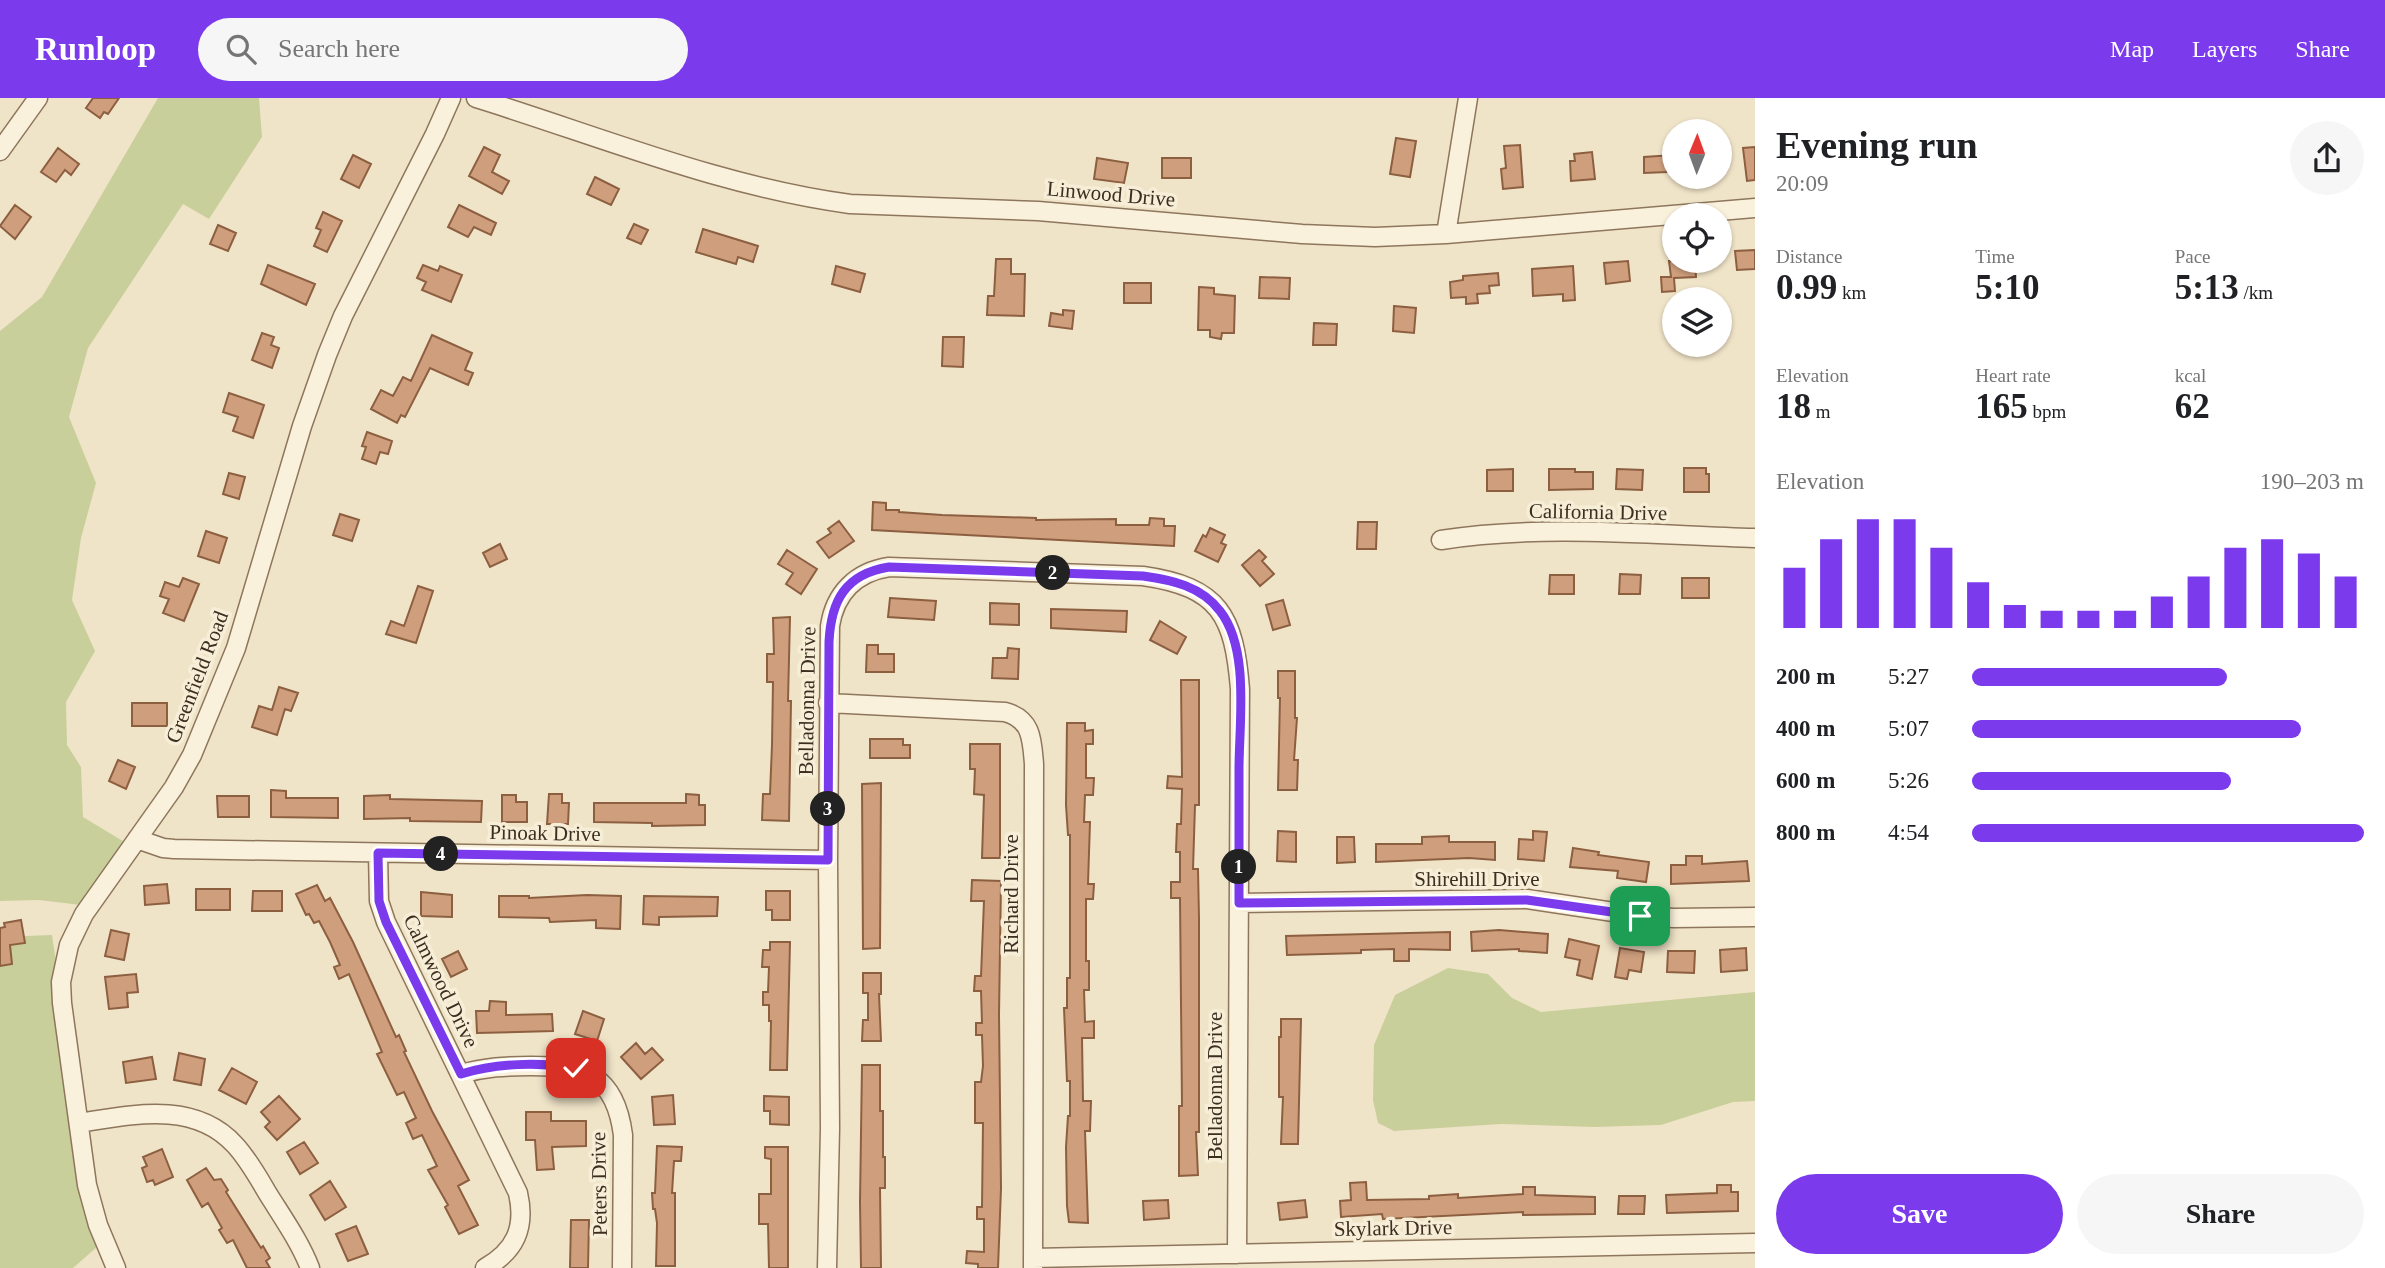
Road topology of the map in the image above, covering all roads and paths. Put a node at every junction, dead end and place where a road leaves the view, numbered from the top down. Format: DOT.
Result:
graph roads {
  1 [pos="38,98"];
  2 [pos="451,98"];
  3 [pos="477,98"];
  4 [pos="1468,98"];
  5 [pos="0,151"];
  6 [pos="1755,208"];
  7 [pos="1446,234"];
  8 [pos="1755,538"];
  9 [pos="1441,540"];
  10 [pos="828,703"];
  11 [pos="137,839"];
  12 [pos="378,853"];
  13 [pos="828,860"];
  14 [pos="1239,903"];
  15 [pos="1755,917"];
  16 [pos="461,1074"];
  17 [pos="79,1123"];
  18 [pos="1755,1243"];
  19 [pos="1237,1254"];
  20 [pos="1033,1263"];
  21 [pos="116,1268"];
  22 [pos="310,1268"];
  23 [pos="485,1268"];
  24 [pos="622,1268"];
  25 [pos="827,1268"];
  1 -- 5 [label="street"];
  2 -- 11 [label="street, Greenfield Road"];
  3 -- 7 [label="street, Linwood Drive"];
  4 -- 7 [label="street"];
  6 -- 7 [label="street, Linwood Drive"];
  8 -- 9 [label="street, California Drive"];
  10 -- 13 [label="street, Belladonna Drive"];
  10 -- 14 [label="street, Belladonna Drive"];
  10 -- 20 [label="street, Richard Drive"];
  11 -- 12 [label="street, Pinoak Drive"];
  11 -- 17 [label="street, Greenfield Road"];
  12 -- 13 [label="street, Pinoak Drive"];
  12 -- 16 [label="street, Calmwood Drive"];
  13 -- 25 [label="street, Belladonna Drive"];
  14 -- 15 [label="street, Shirehill Drive"];
  14 -- 19 [label="street, Belladonna Drive"];
  16 -- 23 [label="street, Calmwood Drive"];
  16 -- 24 [label="street, Peters Drive"];
  17 -- 21 [label="street, Greenfield Road"];
  17 -- 22 [label="street"];
  18 -- 19 [label="street, Skylark Drive"];
  19 -- 20 [label="street, Skylark Drive"];
}
